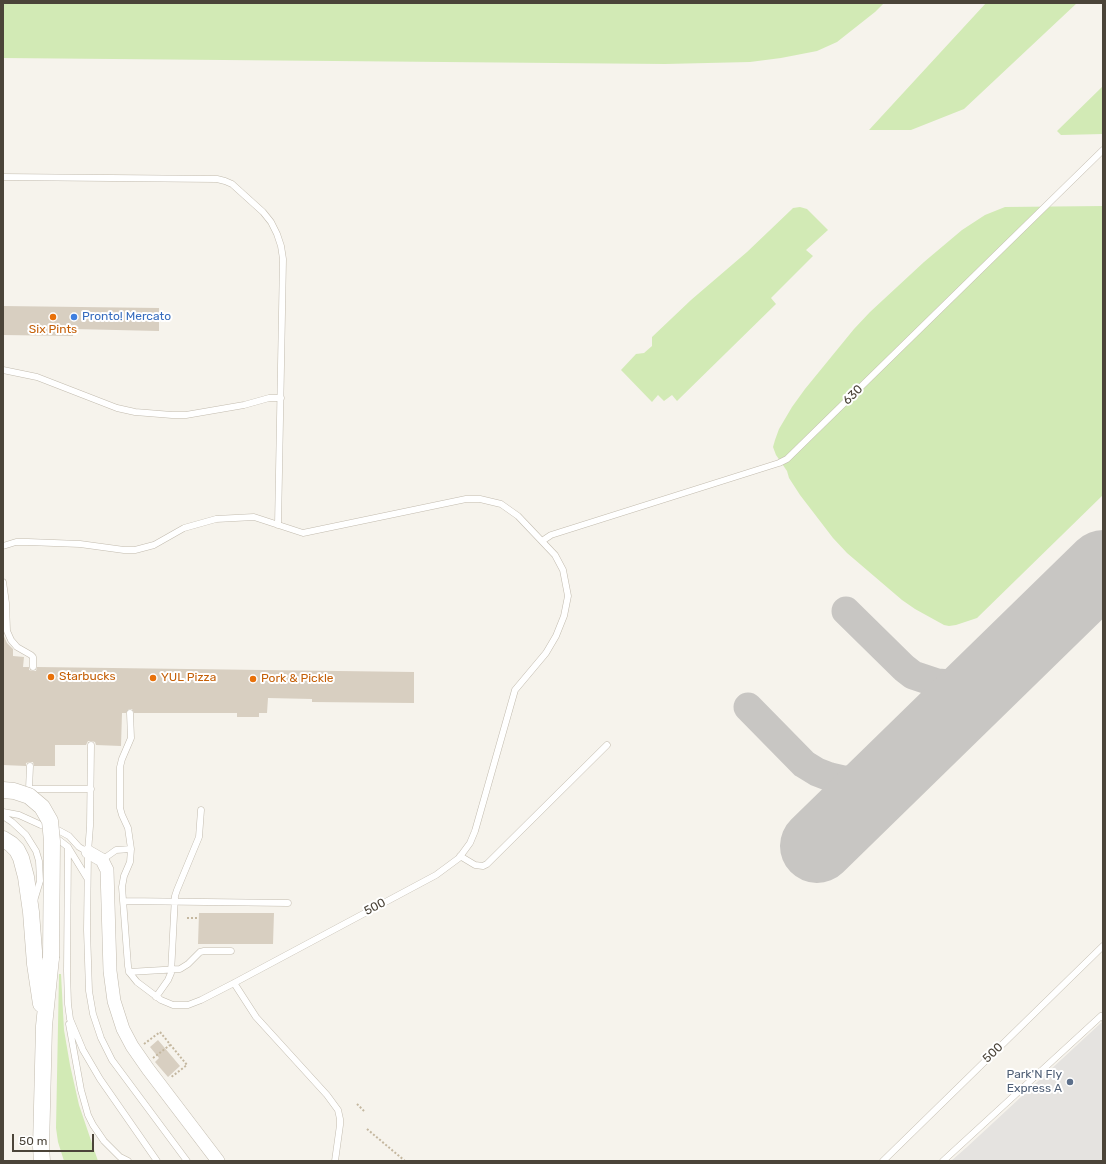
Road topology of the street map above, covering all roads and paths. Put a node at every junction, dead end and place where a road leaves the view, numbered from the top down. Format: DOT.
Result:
graph roads {
  1 [pos="1103,150"];
  2 [pos="3,177"];
  3 [pos="3,370"];
  4 [pos="281,398"];
  5 [pos="278,525"];
  6 [pos="542,541"];
  7 [pos="3,546"];
  8 [pos="3,582"];
  9 [pos="33,667"];
  10 [pos="130,713"];
  11 [pos="91,745"];
  12 [pos="607,745"];
  13 [pos="30,766"];
  14 [pos="91,789"];
  15 [pos="3,790"];
  16 [pos="201,810"];
  17 [pos="3,812"];
  18 [pos="3,816"];
  19 [pos="41,825"];
  20 [pos="3,839"];
  21 [pos="68,847"];
  22 [pos="131,848"];
  23 [pos="88,852"];
  24 [pos="460,856"];
  25 [pos="102,860"];
  26 [pos="87,878"];
  27 [pos="123,901"];
  28 [pos="175,902"];
  29 [pos="288,903"];
  30 [pos="31,912"];
  31 [pos="187,918"];
  32 [pos="198,918"];
  33 [pos="1103,946"];
  34 [pos="231,951"];
  35 [pos="171,970"];
  36 [pos="129,972"];
  37 [pos="234,983"];
  38 [pos="156,997"];
  39 [pos="68,1004"];
  40 [pos="1103,1018"];
  41 [pos="44,1026"];
  42 [pos="170,1045"];
  43 [pos="142,1046"];
  44 [pos="151,1060"];
  45 [pos="168,1080"];
  46 [pos="357,1104"];
  47 [pos="364,1111"];
  48 [pos="367,1129"];
  49 [pos="41,1158"];
  50 [pos="128,1161"];
  51 [pos="157,1161"];
  52 [pos="187,1161"];
  53 [pos="218,1161"];
  54 [pos="335,1161"];
  55 [pos="405,1161"];
  56 [pos="883,1161"];
  57 [pos="943,1161"];
  1 -- 6 [label="lane, 630"];
  2 -- 4 [label="lane"];
  3 -- 4 [label="lane"];
  4 -- 5 [label="lane"];
  5 -- 6 [label="lane, 500"];
  5 -- 7 [label="lane, 500"];
  6 -- 24 [label="lane, 500"];
  8 -- 9 [label="lane"];
  10 -- 22 [label="lane"];
  11 -- 14 [label="lane"];
  12 -- 24 [label="lane"];
  13 -- 14 [label="lane"];
  14 -- 23 [label="lane"];
  15 -- 41 [label="street, bridge"];
  16 -- 28 [label="lane"];
  17 -- 19 [label="lane"];
  18 -- 30 [label="lane"];
  19 -- 21 [label="lane"];
  19 -- 23 [label="lane"];
  20 -- 30 [label="street"];
  21 -- 26 [label="lane"];
  21 -- 39 [label="lane"];
  22 -- 25 [label="lane"];
  22 -- 27 [label="lane"];
  23 -- 25 [label="street"];
  23 -- 26 [label="lane"];
  24 -- 37 [label="lane, 500"];
  25 -- 53 [label="street"];
  26 -- 52 [label="lane"];
  27 -- 28 [label="lane"];
  27 -- 36 [label="lane"];
  28 -- 29 [label="lane"];
  28 -- 35 [label="lane"];
  30 -- 41 [label="street"];
  31 -- 32 [label="path"];
  33 -- 56 [label="lane, 500"];
  34 -- 35 [label="lane"];
  35 -- 36 [label="lane"];
  35 -- 38 [label="lane"];
  36 -- 38 [label="lane"];
  37 -- 38 [label="lane, 500"];
  37 -- 54 [label="lane"];
  39 -- 50 [label="lane"];
  39 -- 51 [label="lane"];
  40 -- 57 [label="lane"];
  41 -- 49 [label="street"];
  42 -- 43 [label="path"];
  42 -- 44 [label="path"];
  42 -- 45 [label="path"];
  46 -- 47 [label="path"];
  48 -- 55 [label="path"];
}
